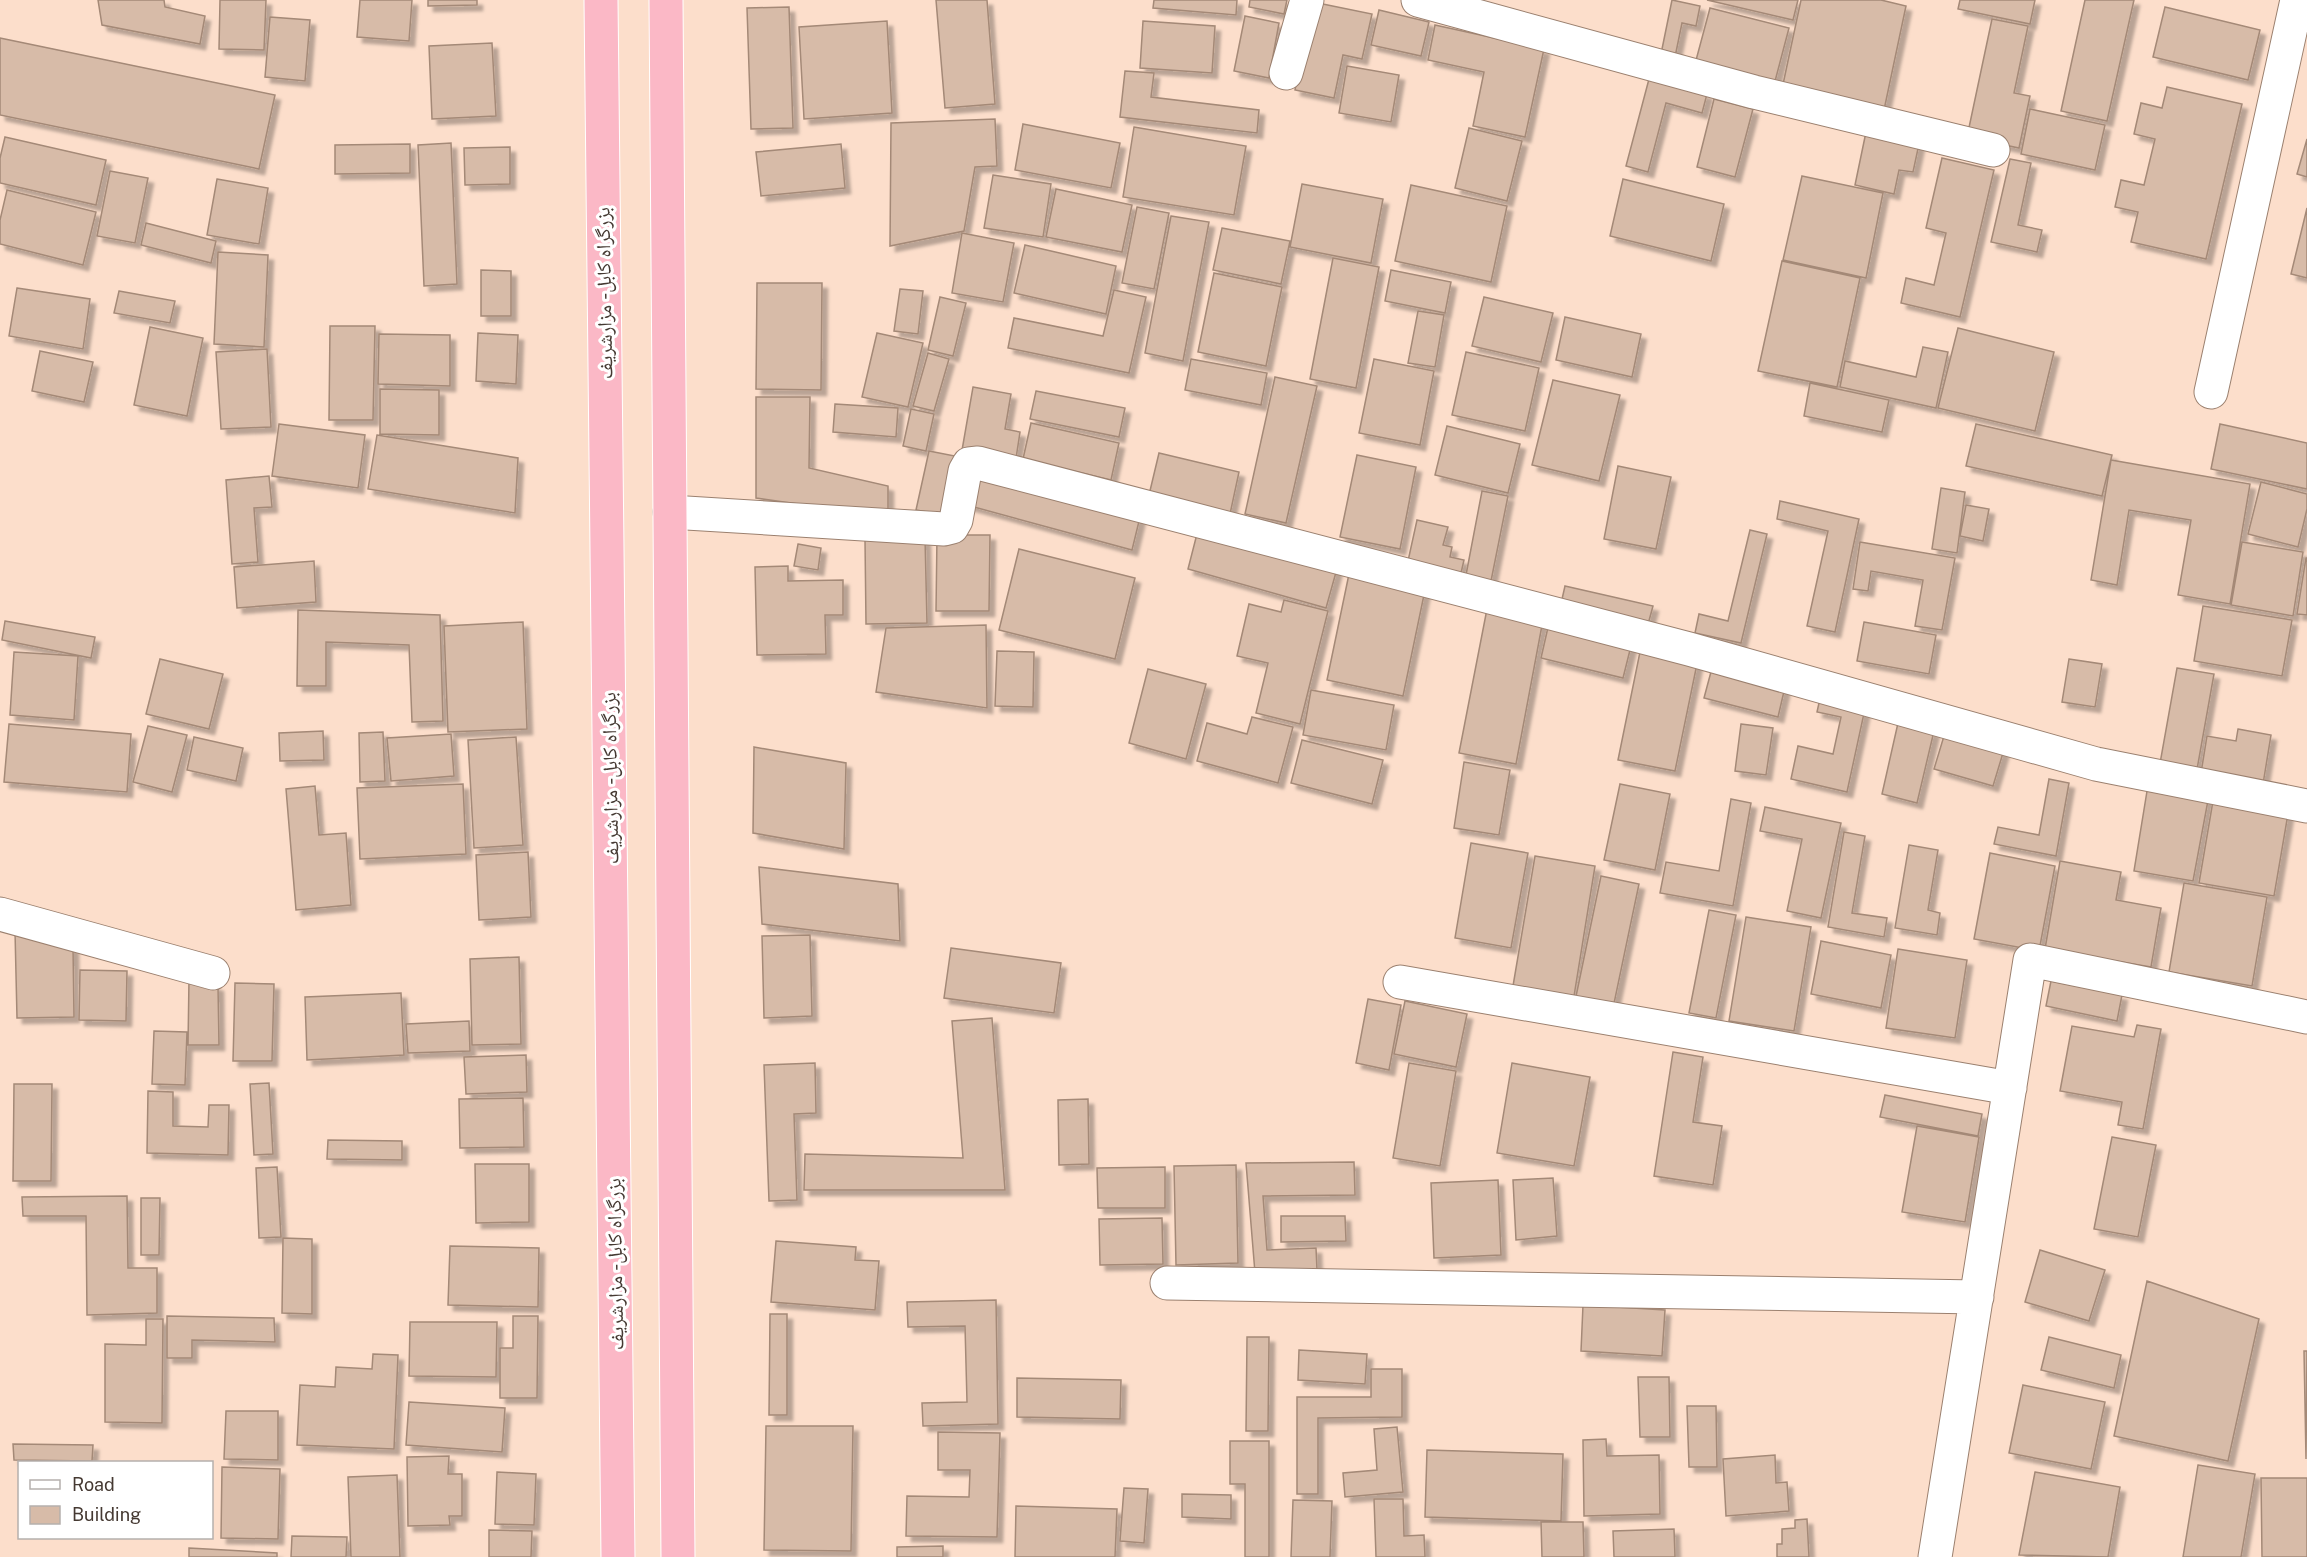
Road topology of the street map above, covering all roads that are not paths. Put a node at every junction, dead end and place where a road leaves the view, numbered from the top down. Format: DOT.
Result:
graph roads {
  1 [pos="601,0"];
  2 [pos="666,0"];
  3 [pos="1307,0"];
  4 [pos="1418,0"];
  5 [pos="2297,0"];
  6 [pos="1286,73"];
  7 [pos="1993,150"];
  8 [pos="2211,392"];
  9 [pos="670,512"];
  10 [pos="2307,806"];
  11 [pos="0,914"];
  12 [pos="213,973"];
  13 [pos="1400,982"];
  14 [pos="2307,1017"];
  15 [pos="2010,1088"];
  16 [pos="1167,1283"];
  17 [pos="1977,1297"];
  18 [pos="618,1557"];
  19 [pos="678,1557"];
  20 [pos="1935,1557"];
  1 -- 18 [label="highway, بزرگراه کابل - مزارشریف"];
  2 -- 9 [label="highway"];
  3 -- 6 [label="street"];
  4 -- 7 [label="street"];
  5 -- 8 [label="street"];
  9 -- 10 [label="street"];
  9 -- 19 [label="highway"];
  11 -- 12 [label="street"];
  13 -- 15 [label="street"];
  14 -- 15 [label="street"];
  15 -- 17 [label="street"];
  16 -- 17 [label="street"];
  17 -- 20 [label="street"];
}
